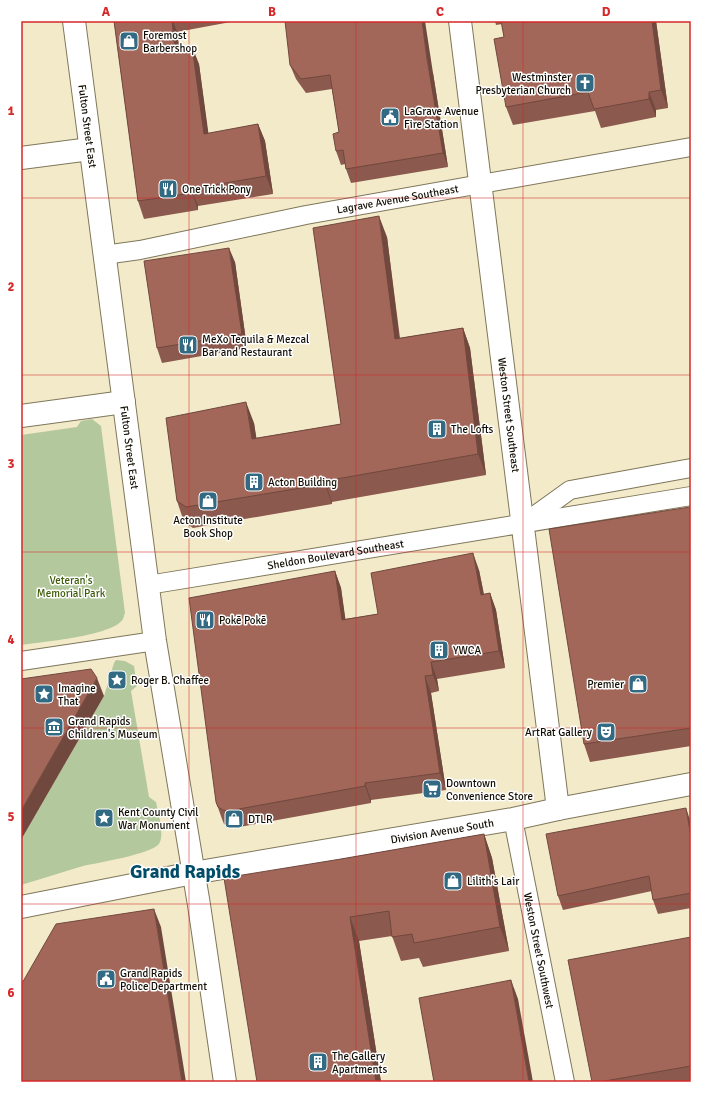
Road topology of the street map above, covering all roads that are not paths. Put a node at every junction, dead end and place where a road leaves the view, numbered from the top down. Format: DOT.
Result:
graph roads {
  1 [pos="74,21"];
  2 [pos="460,21"];
  3 [pos="691,147"];
  4 [pos="90,149"];
  5 [pos="21,158"];
  6 [pos="481,184"];
  7 [pos="104,255"];
  8 [pos="124,402"];
  9 [pos="21,416"];
  10 [pos="691,468"];
  11 [pos="691,496"];
  12 [pos="523,523"];
  13 [pos="148,584"];
  14 [pos="155,641"];
  15 [pos="21,661"];
  16 [pos="691,784"];
  17 [pos="558,809"];
  18 [pos="513,819"];
  19 [pos="193,873"];
  20 [pos="21,908"];
  21 [pos="226,1082"];
  22 [pos="565,1082"];
  1 -- 4 [label="main road, Fulton Street East"];
  2 -- 6 [label="main road, Weston Street Southeast"];
  3 -- 6 [label="street, Lagrave Avenue Southeast"];
  4 -- 5 [label="main road"];
  4 -- 7 [label="main road, Fulton Street East"];
  6 -- 7 [label="street, Lagrave Avenue Southeast"];
  6 -- 12 [label="main road, Weston Street Southeast"];
  7 -- 8 [label="main road, Fulton Street East"];
  8 -- 9 [label="main road"];
  8 -- 13 [label="main road, Fulton Street East"];
  10 -- 12 [label="street, Sheldon Boulevard Southeast"];
  11 -- 12 [label="street, Sheldon Boulevard Southeast"];
  12 -- 13 [label="street, Sheldon Boulevard Southeast"];
  12 -- 17 [label="main road, Weston Street Southeast"];
  13 -- 14 [label="main road, Fulton Street East"];
  14 -- 15 [label="street"];
  14 -- 19 [label="main road, Fulton Street East"];
  16 -- 17 [label="main road, Division Avenue South"];
  17 -- 18 [label="main road, Division Avenue South"];
  18 -- 19 [label="main road, Division Avenue South"];
  18 -- 22 [label="street, Weston Street Southwest"];
  19 -- 20 [label="main road, Division Avenue South"];
  19 -- 21 [label="main road, Fulton Street East"];
}
